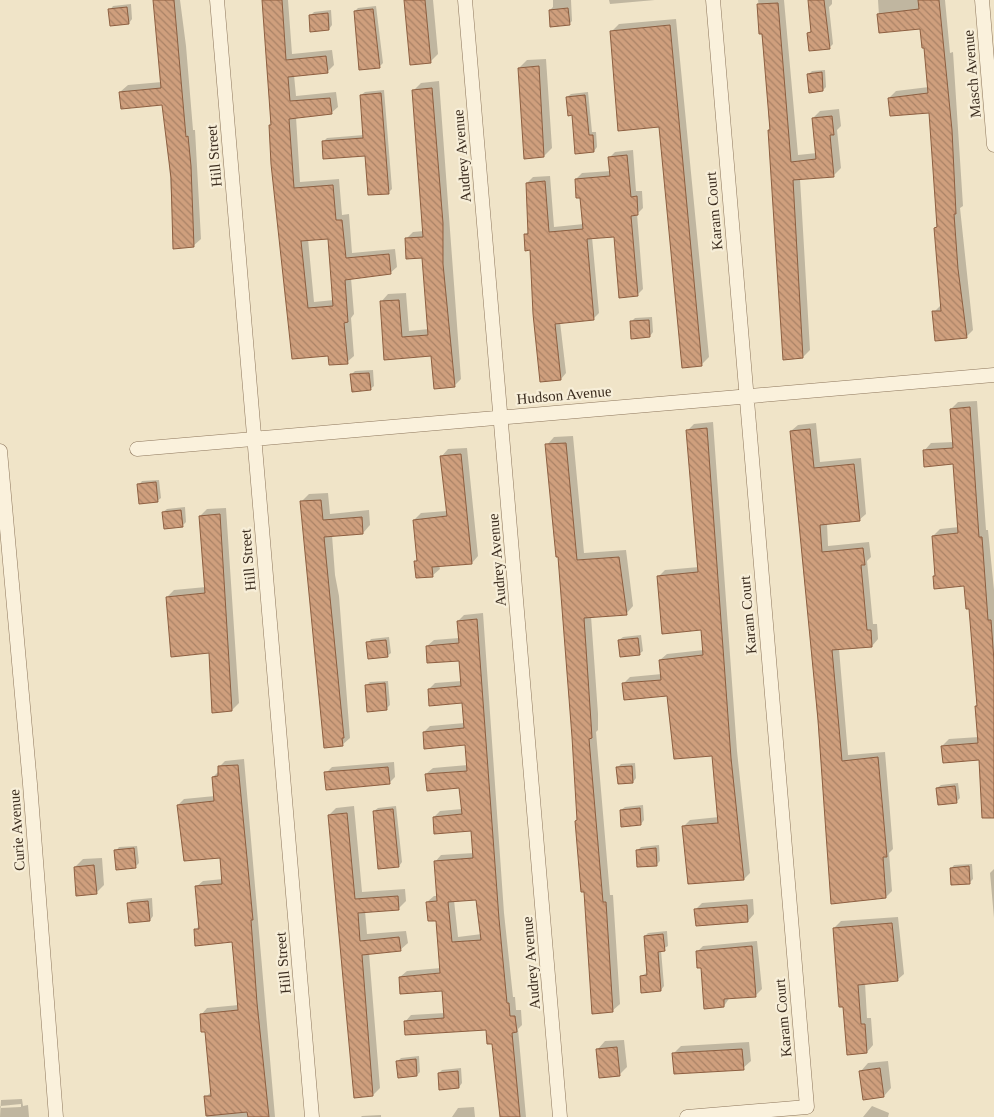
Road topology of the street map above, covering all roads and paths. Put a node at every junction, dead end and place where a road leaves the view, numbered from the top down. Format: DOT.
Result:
graph roads {
  1 [pos="217,0"];
  2 [pos="465,0"];
  3 [pos="713,0"];
  4 [pos="982,0"];
  5 [pos="994,145"];
  6 [pos="994,375"];
  7 [pos="746,396"];
  8 [pos="501,416"];
  9 [pos="254,438"];
  10 [pos="138,449"];
  11 [pos="0,451"];
  12 [pos="56,1117"];
  13 [pos="312,1117"];
  14 [pos="560,1117"];
  15 [pos="687,1117"];
  1 -- 9 [label="street, Hill Street"];
  2 -- 8 [label="street, Audrey Avenue"];
  3 -- 7 [label="street, Karam Court"];
  4 -- 5 [label="street, Masch Avenue"];
  6 -- 7 [label="street, Hudson Avenue"];
  7 -- 8 [label="street, Hudson Avenue"];
  7 -- 15 [label="street, Karam Court"];
  8 -- 9 [label="street, Hudson Avenue"];
  8 -- 14 [label="street, Audrey Avenue"];
  9 -- 10 [label="street, Hudson Avenue"];
  9 -- 13 [label="street, Hill Street"];
  11 -- 12 [label="street, Curie Avenue"];
}
